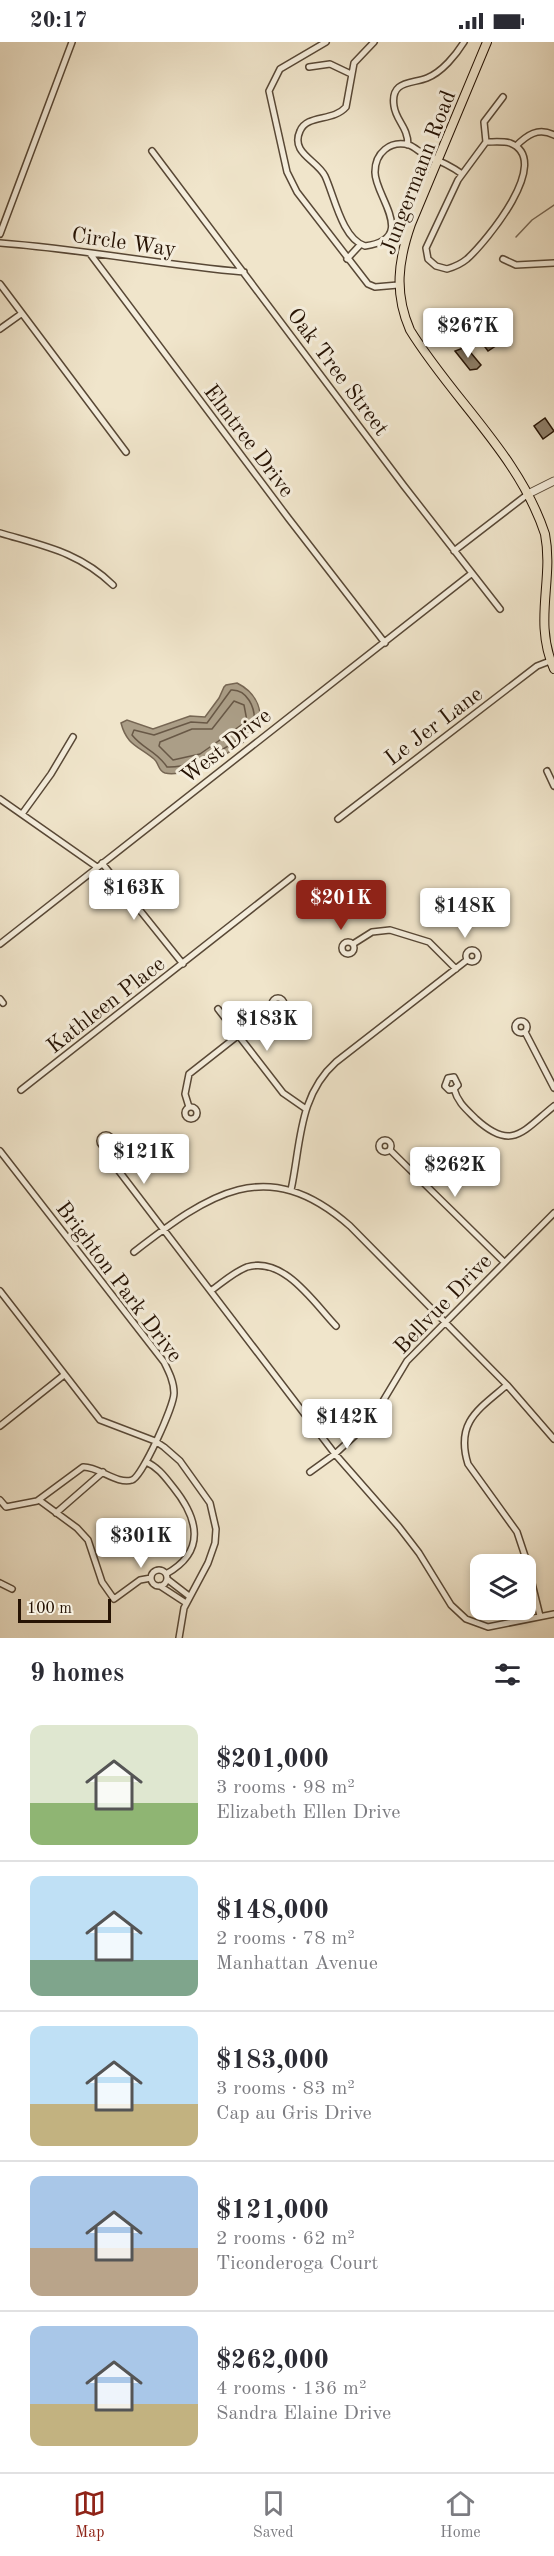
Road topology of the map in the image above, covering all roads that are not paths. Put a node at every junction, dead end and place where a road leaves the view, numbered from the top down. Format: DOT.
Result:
graph roads {
  1 [pos="72,42"];
  2 [pos="326,42"];
  3 [pos="374,42"];
  4 [pos="464,42"];
  5 [pos="487,42"];
  6 [pos="309,67"];
  7 [pos="351,74"];
  8 [pos="503,97"];
  9 [pos="554,135"];
  10 [pos="486,142"];
  11 [pos="408,145"];
  12 [pos="516,146"];
  13 [pos="152,151"];
  14 [pos="438,160"];
  15 [pos="462,174"];
  16 [pos="0,234"];
  17 [pos="0,243"];
  18 [pos="360,245"];
  19 [pos="91,255"];
  20 [pos="347,259"];
  21 [pos="503,259"];
  22 [pos="554,262"];
  23 [pos="244,272"];
  24 [pos="0,284"];
  25 [pos="398,285"];
  26 [pos="21,314"];
  27 [pos="0,329"];
  28 [pos="126,452"];
  29 [pos="554,481"];
  30 [pos="528,494"];
  31 [pos="0,533"];
  32 [pos="454,551"];
  33 [pos="471,574"];
  34 [pos="113,585"];
  35 [pos="500,609"];
  36 [pos="385,643"];
  37 [pos="552,665"];
  38 [pos="73,737"];
  39 [pos="547,771"];
  40 [pos="554,786"];
  41 [pos="0,799"];
  42 [pos="22,814"];
  43 [pos="338,819"];
  44 [pos="99,865"];
  45 [pos="292,877"];
  46 [pos="0,944"];
  47 [pos="353,944"];
  48 [pos="467,960"];
  49 [pos="183,964"];
  50 [pos="456,969"];
  51 [pos="273,1008"];
  52 [pos="218,1009"];
  53 [pos="525,1032"];
  54 [pos="238,1034"];
  55 [pos="554,1088"];
  56 [pos="454,1089"];
  57 [pos="21,1090"];
  58 [pos="554,1106"];
  59 [pos="189,1107"];
  60 [pos="306,1108"];
  61 [pos="107,1147"];
  62 [pos="390,1150"];
  63 [pos="0,1151"];
  64 [pos="291,1190"];
  65 [pos="554,1213"];
  66 [pos="163,1229"];
  67 [pos="134,1252"];
  68 [pos="504,1262"];
  69 [pos="212,1290"];
  70 [pos="0,1291"];
  71 [pos="446,1322"];
  72 [pos="336,1326"];
  73 [pos="64,1375"];
  74 [pos="507,1384"];
  75 [pos="1,1424"];
  76 [pos="554,1439"];
  77 [pos="155,1441"];
  78 [pos="335,1454"];
  79 [pos="146,1462"];
  80 [pos="103,1472"];
  81 [pos="310,1472"];
  82 [pos="0,1500"];
  83 [pos="39,1500"];
  84 [pos="56,1513"];
  85 [pos="167,1577"];
  86 [pos="151,1578"];
  87 [pos="0,1583"];
  88 [pos="160,1586"];
  89 [pos="12,1589"];
  90 [pos="189,1596"];
  91 [pos="186,1603"];
  92 [pos="554,1614"];
  93 [pos="540,1616"];
  94 [pos="179,1638"];
  1 -- 16 [label="street"];
  2 -- 20 [label="street"];
  3 -- 7 [label="street"];
  4 -- 11 [label="street"];
  5 -- 14 [label="main road, Jungermann Road"];
  6 -- 7 [label="street"];
  7 -- 18 [label="street"];
  8 -- 10 [label="street"];
  9 -- 12 [label="street"];
  10 -- 12 [label="street"];
  10 -- 15 [label="street"];
  11 -- 14 [label="street"];
  11 -- 18 [label="street"];
  12 -- 15 [label="street"];
  13 -- 23 [label="street, Oak Tree Street"];
  14 -- 15 [label="street"];
  14 -- 25 [label="main road, Jungermann Road"];
  17 -- 19 [label="street, Circle Way"];
  18 -- 20 [label="street"];
  19 -- 23 [label="street, Circle Way"];
  19 -- 36 [label="street, Elmtree Drive"];
  20 -- 25 [label="street"];
  21 -- 22 [label="street"];
  23 -- 32 [label="street, Oak Tree Street"];
  24 -- 26 [label="street"];
  25 -- 30 [label="main road, Jungermann Road"];
  26 -- 27 [label="street"];
  26 -- 28 [label="street"];
  29 -- 30 [label="street"];
  30 -- 32 [label="street"];
  30 -- 37 [label="main road, Jungermann Road"];
  31 -- 34 [label="street"];
  32 -- 33 [label="street, Oak Tree Street"];
  33 -- 35 [label="street, Oak Tree Street"];
  33 -- 36 [label="street, West Drive"];
  36 -- 44 [label="street, West Drive"];
  37 -- 43 [label="street, Le Jer Lane"];
  38 -- 42 [label="street"];
  39 -- 40 [label="street"];
  41 -- 42 [label="street"];
  42 -- 44 [label="street"];
  44 -- 46 [label="street, West Drive"];
  44 -- 49 [label="street"];
  45 -- 49 [label="street, Kathleen Place"];
  47 -- 50 [label="street"];
  48 -- 50 [label="street"];
  49 -- 57 [label="street, Kathleen Place"];
  50 -- 60 [label="street"];
  51 -- 54 [label="street"];
  52 -- 54 [label="street"];
  53 -- 55 [label="street"];
  54 -- 59 [label="street"];
  54 -- 60 [label="street"];
  56 -- 58 [label="street"];
  60 -- 64 [label="street"];
  61 -- 66 [label="street"];
  62 -- 68 [label="street"];
  63 -- 77 [label="street, Brighton Park Drive"];
  64 -- 66 [label="street"];
  64 -- 71 [label="street"];
  65 -- 68 [label="street, Bellvue Drive"];
  66 -- 67 [label="street"];
  66 -- 69 [label="street"];
  68 -- 71 [label="street, Bellvue Drive"];
  69 -- 72 [label="street"];
  69 -- 78 [label="street"];
  70 -- 73 [label="street"];
  71 -- 74 [label="street"];
  71 -- 78 [label="street, Bellvue Drive"];
  73 -- 75 [label="street"];
  73 -- 77 [label="street"];
  74 -- 76 [label="street"];
  74 -- 93 [label="street"];
  77 -- 79 [label="street, Brighton Park Drive"];
  77 -- 90 [label="street"];
  78 -- 81 [label="street, Bellvue Drive"];
  78 -- 93 [label="street"];
  79 -- 80 [label="street"];
  79 -- 85 [label="street"];
  80 -- 83 [label="street"];
  80 -- 84 [label="street"];
  82 -- 83 [label="street"];
  83 -- 84 [label="street"];
  84 -- 86 [label="street"];
  85 -- 86 [label="street"];
  85 -- 88 [label="street"];
  85 -- 90 [label="street"];
  86 -- 88 [label="street"];
  87 -- 89 [label="street"];
  88 -- 91 [label="street"];
  90 -- 91 [label="street"];
  91 -- 94 [label="street"];
  92 -- 93 [label="street"];
}
